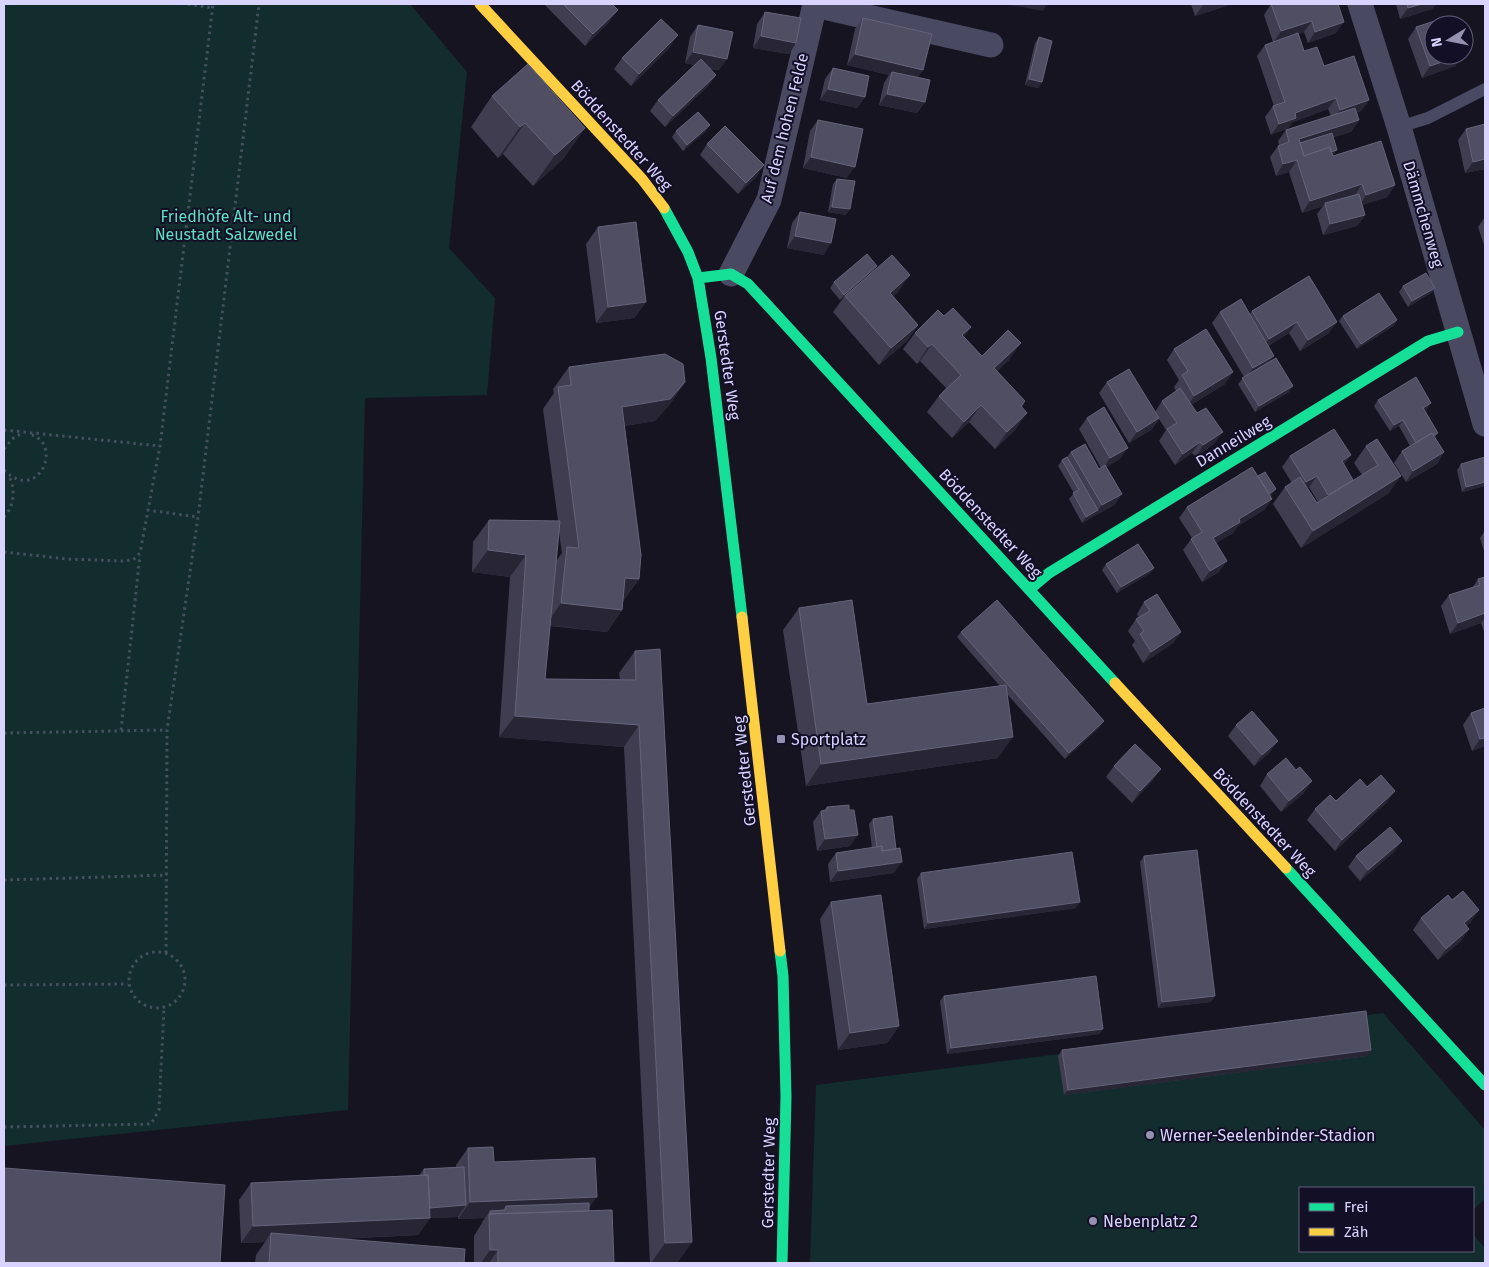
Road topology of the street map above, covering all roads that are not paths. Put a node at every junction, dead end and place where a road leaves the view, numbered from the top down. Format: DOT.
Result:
graph roads {
  1 [pos="480,4"];
  2 [pos="815,4"];
  3 [pos="1360,4"];
  4 [pos="991,45"];
  5 [pos="1485,89"];
  6 [pos="1399,127"];
  7 [pos="731,274"];
  8 [pos="698,278"];
  9 [pos="1458,332"];
  10 [pos="1485,424"];
  11 [pos="1030,589"];
  12 [pos="1485,1085"];
  13 [pos="782,1263"];
  1 -- 8 [label="street, Böddenstedter Weg"];
  2 -- 4 [label="street, Auf dem hohen Felde"];
  2 -- 7 [label="street, Auf dem hohen Felde"];
  3 -- 6 [label="street, Dämmchenweg"];
  5 -- 6 [label="lane"];
  6 -- 9 [label="street, Dämmchenweg"];
  7 -- 8 [label="street"];
  7 -- 11 [label="street, Böddenstedter Weg"];
  8 -- 13 [label="street, Gerstedter Weg"];
  9 -- 10 [label="street, Dämmchenweg"];
  9 -- 11 [label="street, Danneilweg"];
  11 -- 12 [label="street, Böddenstedter Weg"];
}
